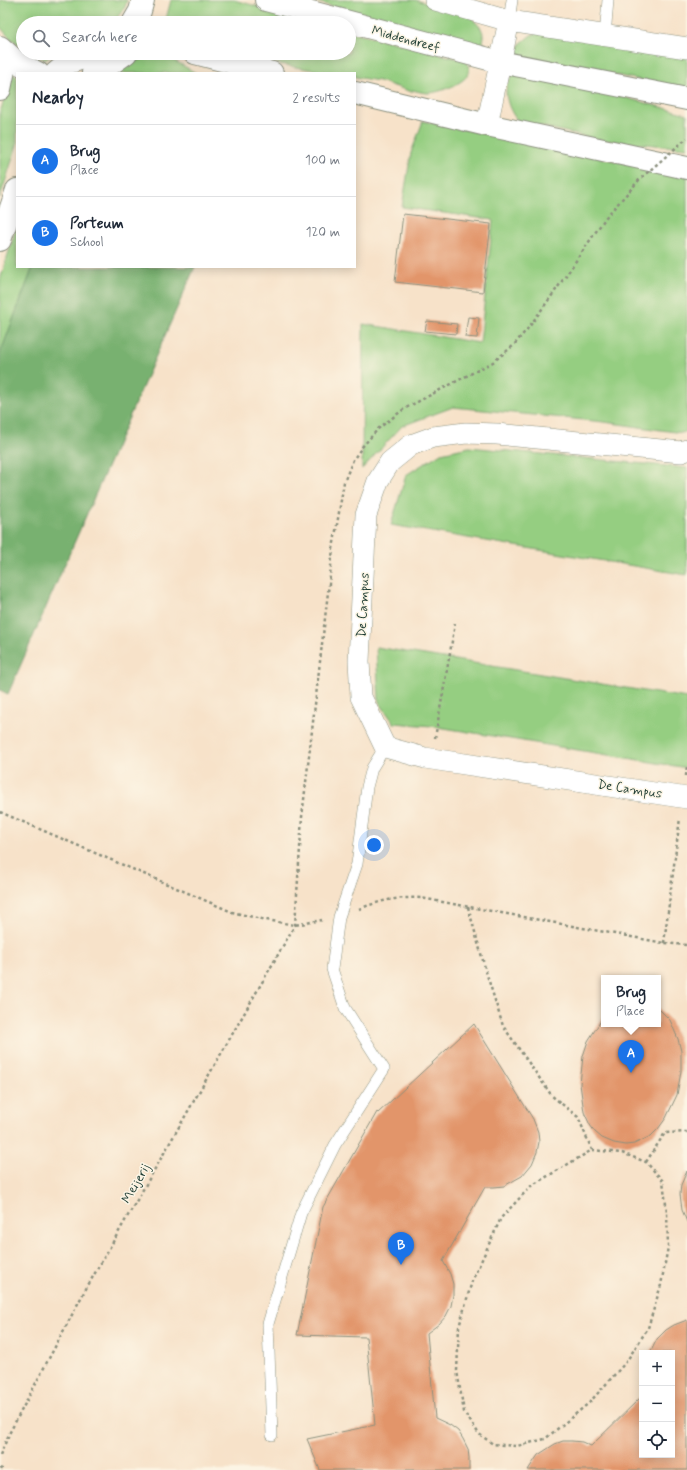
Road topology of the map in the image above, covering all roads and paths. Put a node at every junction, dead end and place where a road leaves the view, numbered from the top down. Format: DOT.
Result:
graph roads {
  1 [pos="143,0"];
  2 [pos="159,0"];
  3 [pos="266,0"];
  4 [pos="434,0"];
  5 [pos="512,0"];
  6 [pos="608,0"];
  7 [pos="137,16"];
  8 [pos="154,16"];
  9 [pos="326,16"];
  10 [pos="509,21"];
  11 [pos="356,24"];
  12 [pos="605,36"];
  13 [pos="687,48"];
  14 [pos="2,50"];
  15 [pos="77,60"];
  16 [pos="116,60"];
  17 [pos="222,60"];
  18 [pos="500,62"];
  19 [pos="36,72"];
  20 [pos="57,72"];
  21 [pos="95,72"];
  22 [pos="268,72"];
  23 [pos="0,88"];
  24 [pos="356,93"];
  25 [pos="687,99"];
  26 [pos="487,125"];
  27 [pos="687,138"];
  28 [pos="687,168"];
  29 [pos="16,193"];
  30 [pos="0,240"];
  31 [pos="558,287"];
  32 [pos="687,450"];
  33 [pos="455,624"];
  34 [pos="385,747"];
  35 [pos="432,759"];
  36 [pos="685,797"];
  37 [pos="468,907"];
  38 [pos="295,925"];
  39 [pos="687,944"];
  40 [pos="687,1132"];
  41 [pos="592,1150"];
  42 [pos="646,1162"];
  43 [pos="272,1435"];
  44 [pos="0,1455"];
  45 [pos="0,1468"];
  46 [pos="4,1470"];
  1 -- 7 [label="main road"];
  2 -- 8 [label="main road"];
  3 -- 9 [label="main road, Middendreef"];
  4 -- 10 [label="street"];
  5 -- 10 [label="lane"];
  6 -- 12 [label="lane"];
  10 -- 12 [label="street"];
  10 -- 18 [label="street"];
  11 -- 18 [label="main road, Middendreef"];
  12 -- 13 [label="street"];
  14 -- 19 [label="main road"];
  14 -- 23 [label="main road"];
  15 -- 20 [label="main road"];
  16 -- 21 [label="main road"];
  17 -- 22 [label="main road"];
  18 -- 25 [label="main road, Middendreef"];
  18 -- 26 [label="street"];
  24 -- 26 [label="main road"];
  26 -- 28 [label="main road"];
  27 -- 31 [label="path, bridge"];
  29 -- 30 [label="main road"];
  32 -- 34 [label="street, De Campus"];
  33 -- 35 [label="path"];
  34 -- 35 [label="street, De Campus"];
  34 -- 43 [label="lane"];
  35 -- 36 [label="street, De Campus"];
  36 -- 39 [label="path"];
  37 -- 41 [label="path"];
  38 -- 44 [label="path, Meijerij"];
  40 -- 42 [label="path"];
  41 -- 42 [label="path"];
  41 -- 42 [label="path"];
  45 -- 46 [label="path"];
}
